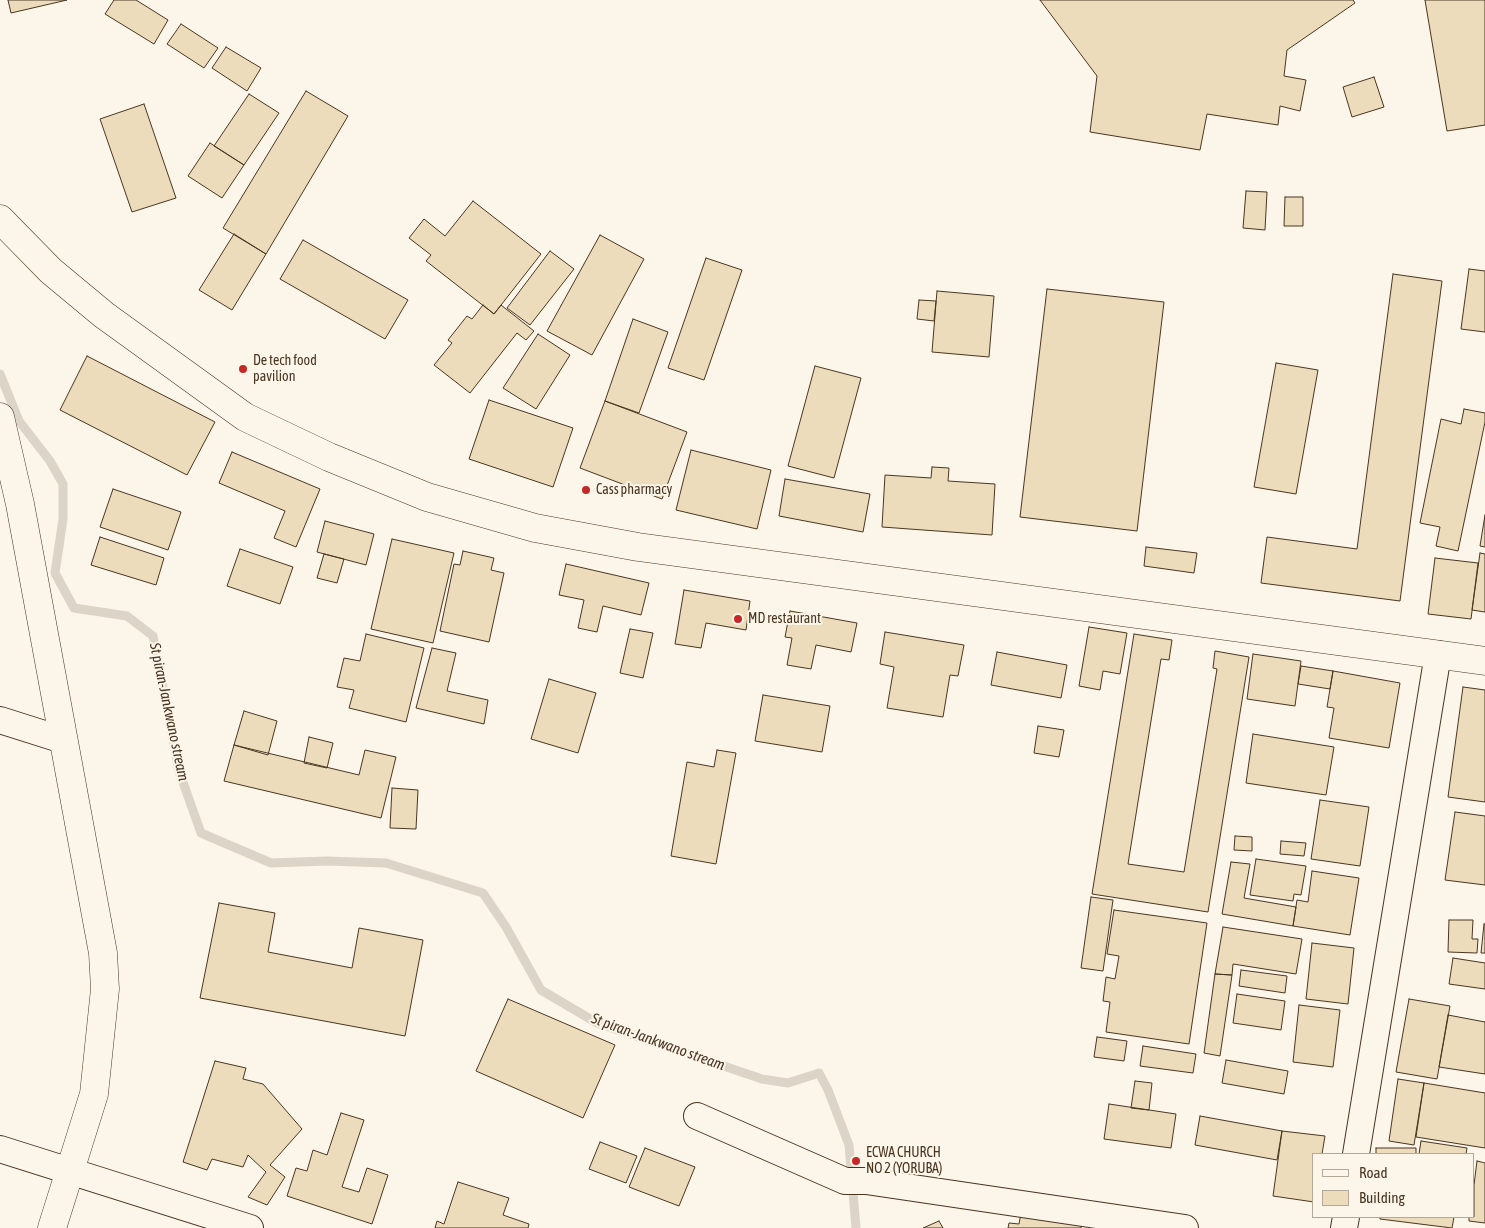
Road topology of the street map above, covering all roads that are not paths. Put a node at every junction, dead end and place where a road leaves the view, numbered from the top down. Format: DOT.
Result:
graph roads {
  1 [pos="0,219"];
  2 [pos="0,417"];
  3 [pos="10,500"];
  4 [pos="1438,654"];
  5 [pos="1485,661"];
  6 [pos="0,720"];
  7 [pos="62,740"];
  8 [pos="697,1116"];
  9 [pos="0,1149"];
  10 [pos="1356,1153"];
  11 [pos="70,1172"];
  12 [pos="52,1228"];
  13 [pos="250,1228"];
  14 [pos="1185,1228"];
  1 -- 4 [label="street"];
  2 -- 3 [label="street"];
  3 -- 7 [label="street"];
  4 -- 5 [label="street"];
  4 -- 10 [label="street"];
  6 -- 7 [label="street"];
  7 -- 11 [label="street"];
  8 -- 14 [label="street"];
  9 -- 11 [label="street"];
  11 -- 12 [label="street"];
  11 -- 13 [label="street"];
}
